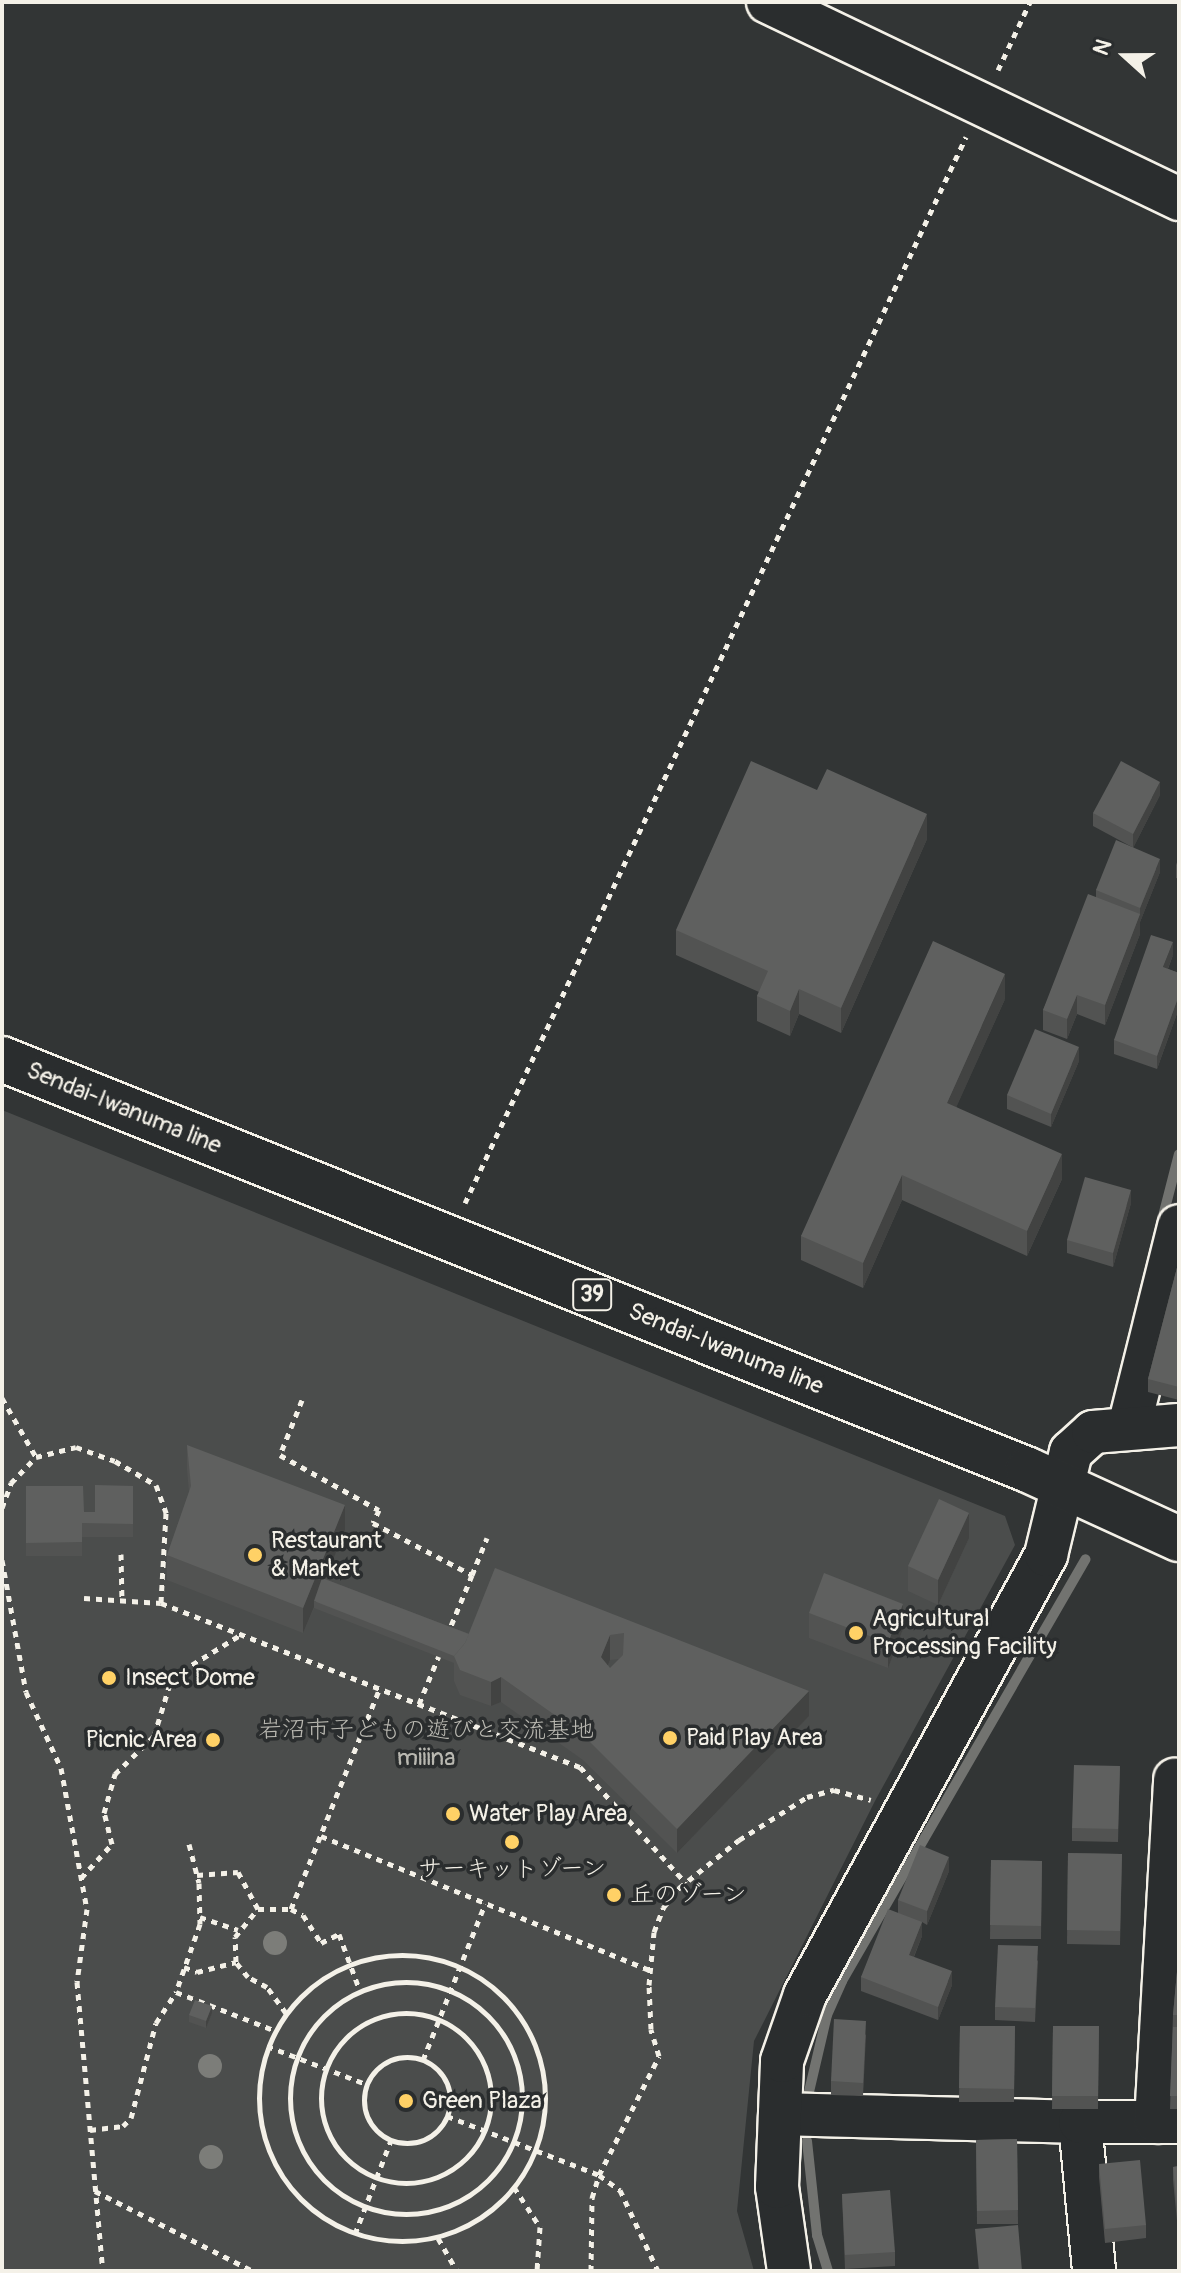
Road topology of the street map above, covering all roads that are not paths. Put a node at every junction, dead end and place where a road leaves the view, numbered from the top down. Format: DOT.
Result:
graph roads {
  1 [pos="768,2"];
  2 [pos="1179,199"];
  3 [pos="2,1059"];
  4 [pos="1179,1226"];
  5 [pos="1179,1425"];
  6 [pos="1129,1427"];
  7 [pos="1064,1485"];
  8 [pos="1179,1539"];
  9 [pos="1175,1780"];
  10 [pos="780,2114"];
  11 [pos="1080,2122"];
  12 [pos="1168,2122"];
  13 [pos="789,2271"];
  14 [pos="1094,2271"];
  1 -- 2 [label="street"];
  3 -- 7 [label="main road, Sendai-Iwanuma line / 39"];
  4 -- 6 [label="street"];
  5 -- 6 [label="street"];
  6 -- 7 [label="street"];
  7 -- 8 [label="main road, Sendai-Iwanuma line / 39"];
  7 -- 10 [label="street"];
  9 -- 12 [label="street"];
  10 -- 11 [label="street"];
  10 -- 13 [label="street"];
  11 -- 12 [label="street"];
  11 -- 14 [label="street"];
}
